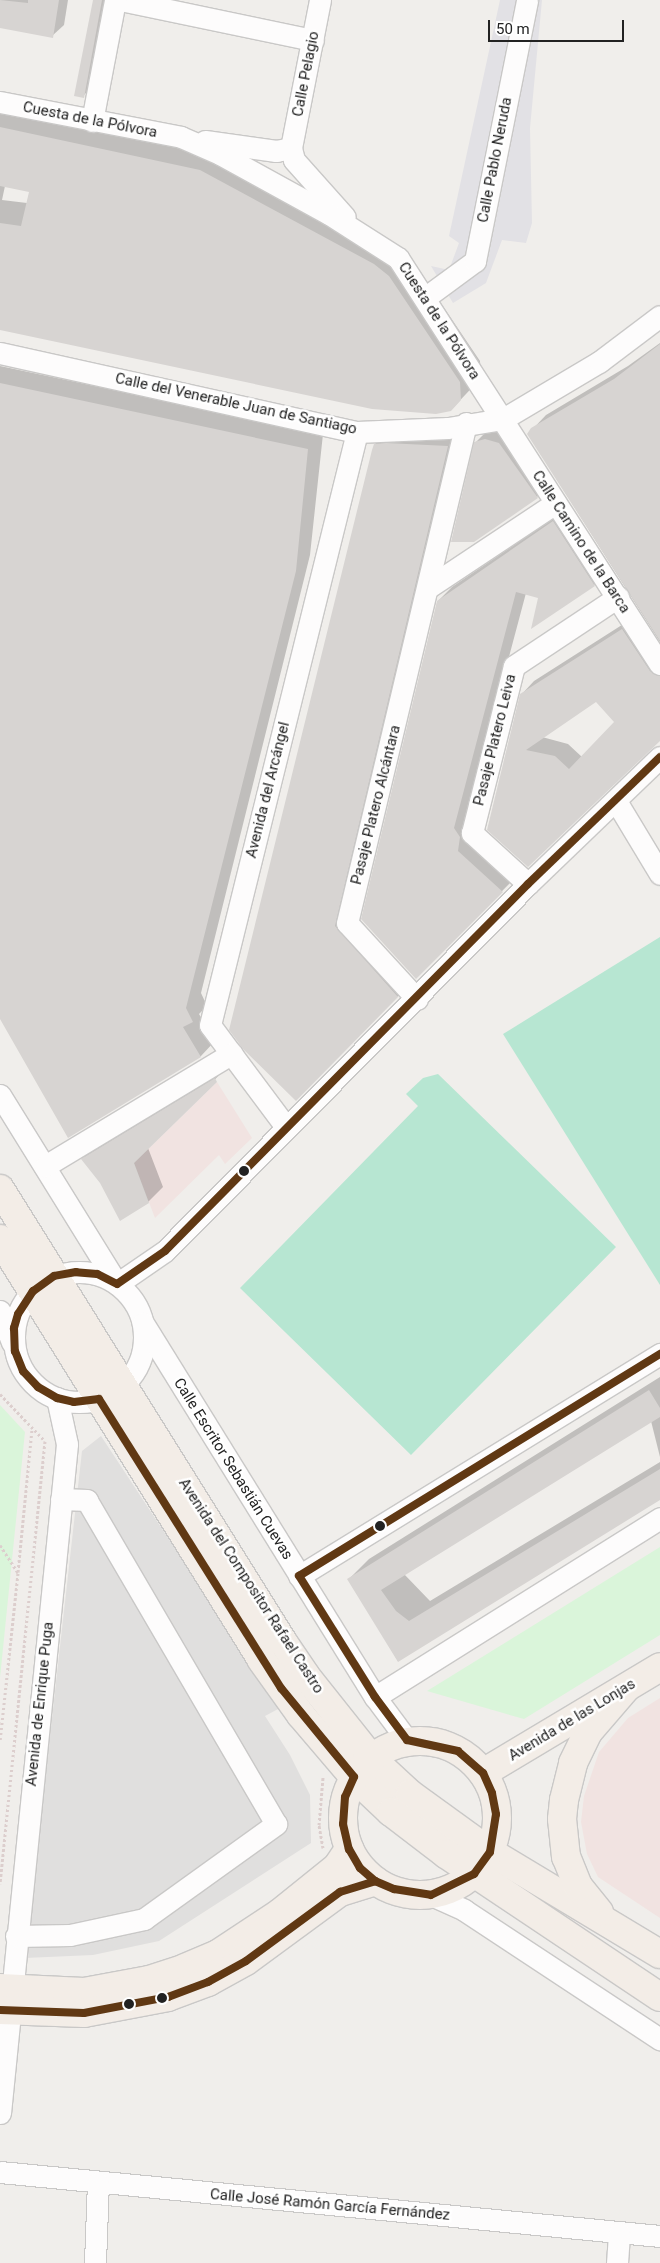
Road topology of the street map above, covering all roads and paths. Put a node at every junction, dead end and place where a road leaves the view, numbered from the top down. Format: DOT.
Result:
graph roads {
  1 [pos="115,0"];
  2 [pos="121,0"];
  3 [pos="320,0"];
  4 [pos="527,0"];
  5 [pos="313,40"];
  6 [pos="0,102"];
  7 [pos="92,121"];
  8 [pos="181,137"];
  9 [pos="291,148"];
  10 [pos="362,236"];
  11 [pos="426,297"];
  12 [pos="660,316"];
  13 [pos="0,353"];
  14 [pos="503,419"];
  15 [pos="466,423"];
  16 [pos="357,432"];
  17 [pos="554,504"];
  18 [pos="429,587"];
  19 [pos="618,597"];
  20 [pos="660,664"];
  21 [pos="660,757"];
  22 [pos="616,801"];
  23 [pos="660,874"];
  24 [pos="528,884"];
  25 [pos="417,999"];
  26 [pos="232,1053"];
  27 [pos="0,1095"];
  28 [pos="286,1128"];
  29 [pos="45,1166"];
  30 [pos="0,1189"];
  31 [pos="0,1239"];
  32 [pos="43,1284"];
  33 [pos="117,1284"];
  34 [pos="0,1310"];
  35 [pos="143,1323"];
  36 [pos="15,1350"];
  37 [pos="660,1354"];
  38 [pos="124,1385"];
  39 [pos="0,1394"];
  40 [pos="57,1398"];
  41 [pos="99,1399"];
  42 [pos="32,1428"];
  43 [pos="61,1499"];
  44 [pos="660,1518"];
  45 [pos="0,1544"];
  46 [pos="18,1573"];
  47 [pos="299,1576"];
  48 [pos="660,1667"];
  49 [pos="626,1688"];
  50 [pos="374,1697"];
  51 [pos="407,1740"];
  52 [pos="0,1742"];
  53 [pos="362,1767"];
  54 [pos="483,1773"];
  55 [pos="5,1831"];
  56 [pos="0,1832"];
  57 [pos="349,1849"];
  58 [pos="490,1852"];
  59 [pos="474,1874"];
  60 [pos="375,1881"];
  61 [pos="0,1884"];
  62 [pos="431,1895"];
  63 [pos="610,1924"];
  64 [pos="16,1936"];
  65 [pos="660,1954"];
  66 [pos="660,1997"];
  67 [pos="5,1999"];
  68 [pos="660,2039"];
  69 [pos="0,2113"];
  70 [pos="0,2172"];
  71 [pos="98,2183"];
  72 [pos="619,2232"];
  73 [pos="660,2236"];
  74 [pos="95,2263"];
  75 [pos="617,2263"];
  1 -- 7 [label="street"];
  2 -- 5 [label="street"];
  3 -- 5 [label="street, Calle Pelagio"];
  4 -- 11 [label="street, Calle Pablo Neruda"];
  5 -- 9 [label="street, Calle Pelagio"];
  6 -- 7 [label="street, Cuesta de la Pólvora"];
  7 -- 8 [label="street, Cuesta de la Pólvora"];
  8 -- 9 [label="street, Cuesta de la Pólvora"];
  8 -- 10 [label="street, Cuesta de la Pólvora"];
  9 -- 10 [label="street, Cuesta de la Pólvora"];
  10 -- 11 [label="street, Cuesta de la Pólvora"];
  11 -- 14 [label="street, Cuesta de la Pólvora"];
  12 -- 14 [label="street"];
  13 -- 16 [label="street, Calle del Venerable Juan de Santiago"];
  14 -- 15 [label="street, Calle del Venerable Juan de Santiago"];
  14 -- 17 [label="street, Calle Camino de la Barca"];
  15 -- 16 [label="street, Calle del Venerable Juan de Santiago"];
  15 -- 18 [label="street, Pasaje Platero Alcántara"];
  16 -- 26 [label="street, Avenida del Arcángel"];
  17 -- 18 [label="street"];
  17 -- 19 [label="street, Calle Camino de la Barca"];
  18 -- 25 [label="street, Pasaje Platero Alcántara"];
  19 -- 20 [label="street, Calle Camino de la Barca"];
  19 -- 24 [label="street, Pasaje Platero Leiva"];
  21 -- 22 [label="street"];
  22 -- 23 [label="street"];
  22 -- 24 [label="street"];
  24 -- 25 [label="street"];
  25 -- 28 [label="street"];
  26 -- 28 [label="street, Avenida del Arcángel"];
  26 -- 29 [label="street"];
  27 -- 29 [label="street"];
  28 -- 33 [label="street"];
  29 -- 33 [label="street"];
  30 -- 32 [label="main road, Avenida del Compositor Rafael Castro"];
  31 -- 32 [label="main road, Avenida del Compositor Rafael Castro"];
  32 -- 33 [label="street"];
  32 -- 36 [label="street"];
  32 -- 38 [label="main road, Avenida del Compositor Rafael Castro"];
  32 -- 41 [label="main road, Avenida del Compositor Rafael Castro"];
  33 -- 35 [label="street, Calle Escritor Sebastián Cuevas"];
  34 -- 36 [label="street"];
  35 -- 38 [label="street"];
  35 -- 47 [label="street, Calle Escritor Sebastián Cuevas"];
  36 -- 40 [label="street"];
  37 -- 47 [label="street"];
  38 -- 41 [label="street"];
  38 -- 53 [label="main road, Avenida del Compositor Rafael Castro"];
  39 -- 42 [label="path"];
  40 -- 41 [label="street"];
  40 -- 43 [label="street, Avenida de Enrique Puga"];
  41 -- 53 [label="main road, Avenida del Compositor Rafael Castro"];
  42 -- 46 [label="path"];
  42 -- 55 [label="path"];
  43 -- 64 [label="street, Avenida de Enrique Puga"];
  43 -- 64 [label="street"];
  44 -- 50 [label="street"];
  45 -- 46 [label="path"];
  46 -- 52 [label="path"];
  47 -- 50 [label="street, Calle Escritor Sebastián Cuevas"];
  48 -- 49 [label="main road, Avenida de las Lonjas"];
  49 -- 54 [label="main road, Avenida de las Lonjas"];
  49 -- 63 [label="main road"];
  50 -- 51 [label="street, Calle Escritor Sebastián Cuevas"];
  51 -- 53 [label="main road"];
  51 -- 54 [label="main road"];
  53 -- 57 [label="main road"];
  53 -- 58 [label="main road, Avenida del Compositor Rafael Castro"];
  53 -- 59 [label="main road, Avenida del Compositor Rafael Castro"];
  54 -- 58 [label="main road"];
  55 -- 56 [label="path"];
  55 -- 61 [label="path"];
  57 -- 60 [label="main road"];
  57 -- 67 [label="main road"];
  58 -- 59 [label="main road"];
  58 -- 63 [label="main road, Avenida del Compositor Rafael Castro"];
  59 -- 62 [label="main road"];
  59 -- 66 [label="main road, Avenida del Compositor Rafael Castro"];
  60 -- 62 [label="main road"];
  60 -- 67 [label="main road"];
  62 -- 68 [label="street"];
  63 -- 65 [label="main road, Avenida del Compositor Rafael Castro"];
  64 -- 67 [label="street, Avenida de Enrique Puga"];
  67 -- 69 [label="street, Avenida de Enrique Puga"];
  70 -- 71 [label="street, Calle José Ramón García Fernández"];
  71 -- 72 [label="street, Calle José Ramón García Fernández"];
  71 -- 74 [label="street"];
  72 -- 73 [label="street, Calle José Ramón García Fernández"];
  72 -- 75 [label="street"];
}
